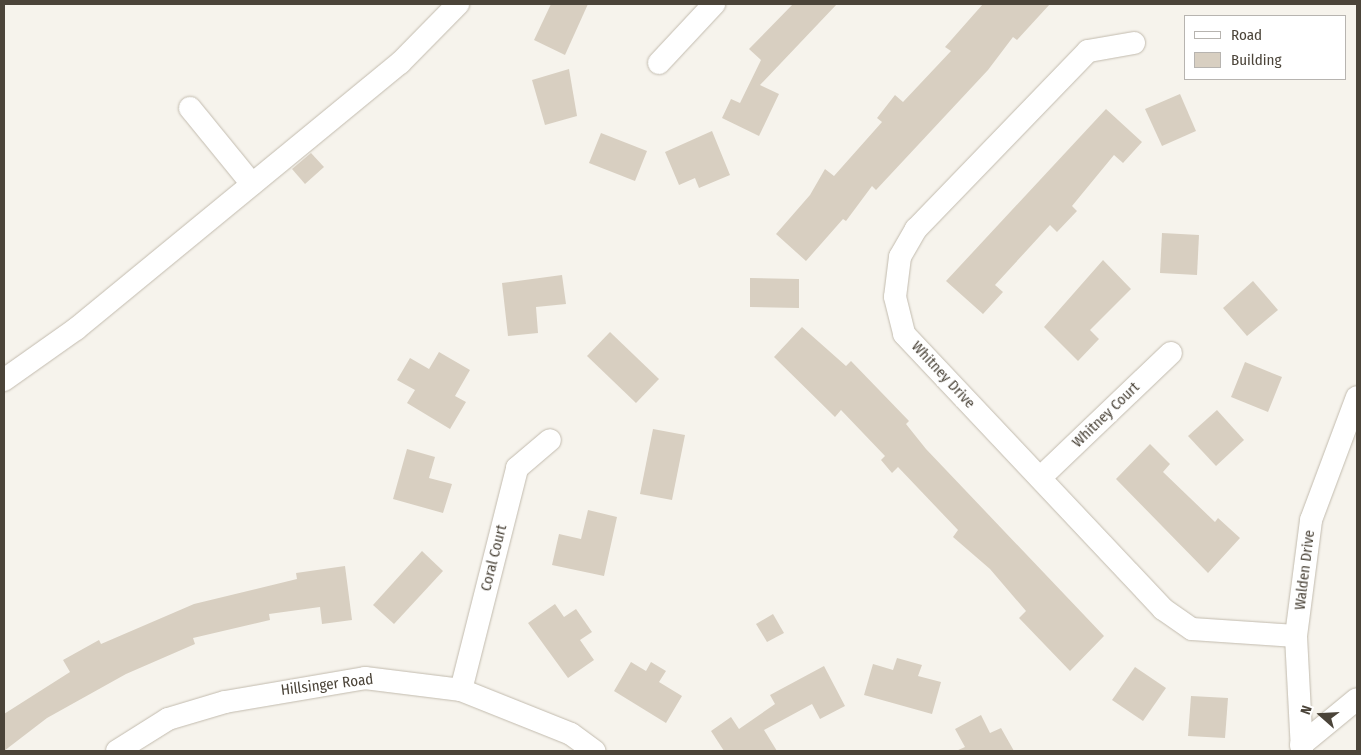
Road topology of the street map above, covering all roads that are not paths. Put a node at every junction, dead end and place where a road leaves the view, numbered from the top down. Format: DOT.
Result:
graph roads {
  1 [pos="458,4"];
  2 [pos="714,4"];
  3 [pos="1134,43"];
  4 [pos="658,64"];
  5 [pos="190,108"];
  6 [pos="252,184"];
  7 [pos="1171,353"];
  8 [pos="4,380"];
  9 [pos="1357,397"];
  10 [pos="550,440"];
  11 [pos="1040,478"];
  12 [pos="1296,636"];
  13 [pos="461,690"];
  14 [pos="1357,699"];
  15 [pos="1302,748"];
  16 [pos="117,751"];
  17 [pos="594,751"];
  1 -- 6 [label="street"];
  2 -- 4 [label="street"];
  3 -- 11 [label="street, Whitney Drive"];
  5 -- 6 [label="street"];
  6 -- 8 [label="street"];
  7 -- 11 [label="street, Whitney Court"];
  9 -- 12 [label="street, Walden Drive"];
  10 -- 13 [label="street, Coral Court"];
  11 -- 12 [label="street, Whitney Drive"];
  12 -- 15 [label="street, Walden Drive"];
  13 -- 16 [label="street, Hillsinger Road"];
  13 -- 17 [label="street, Hillsinger Road"];
  14 -- 15 [label="street"];
}
